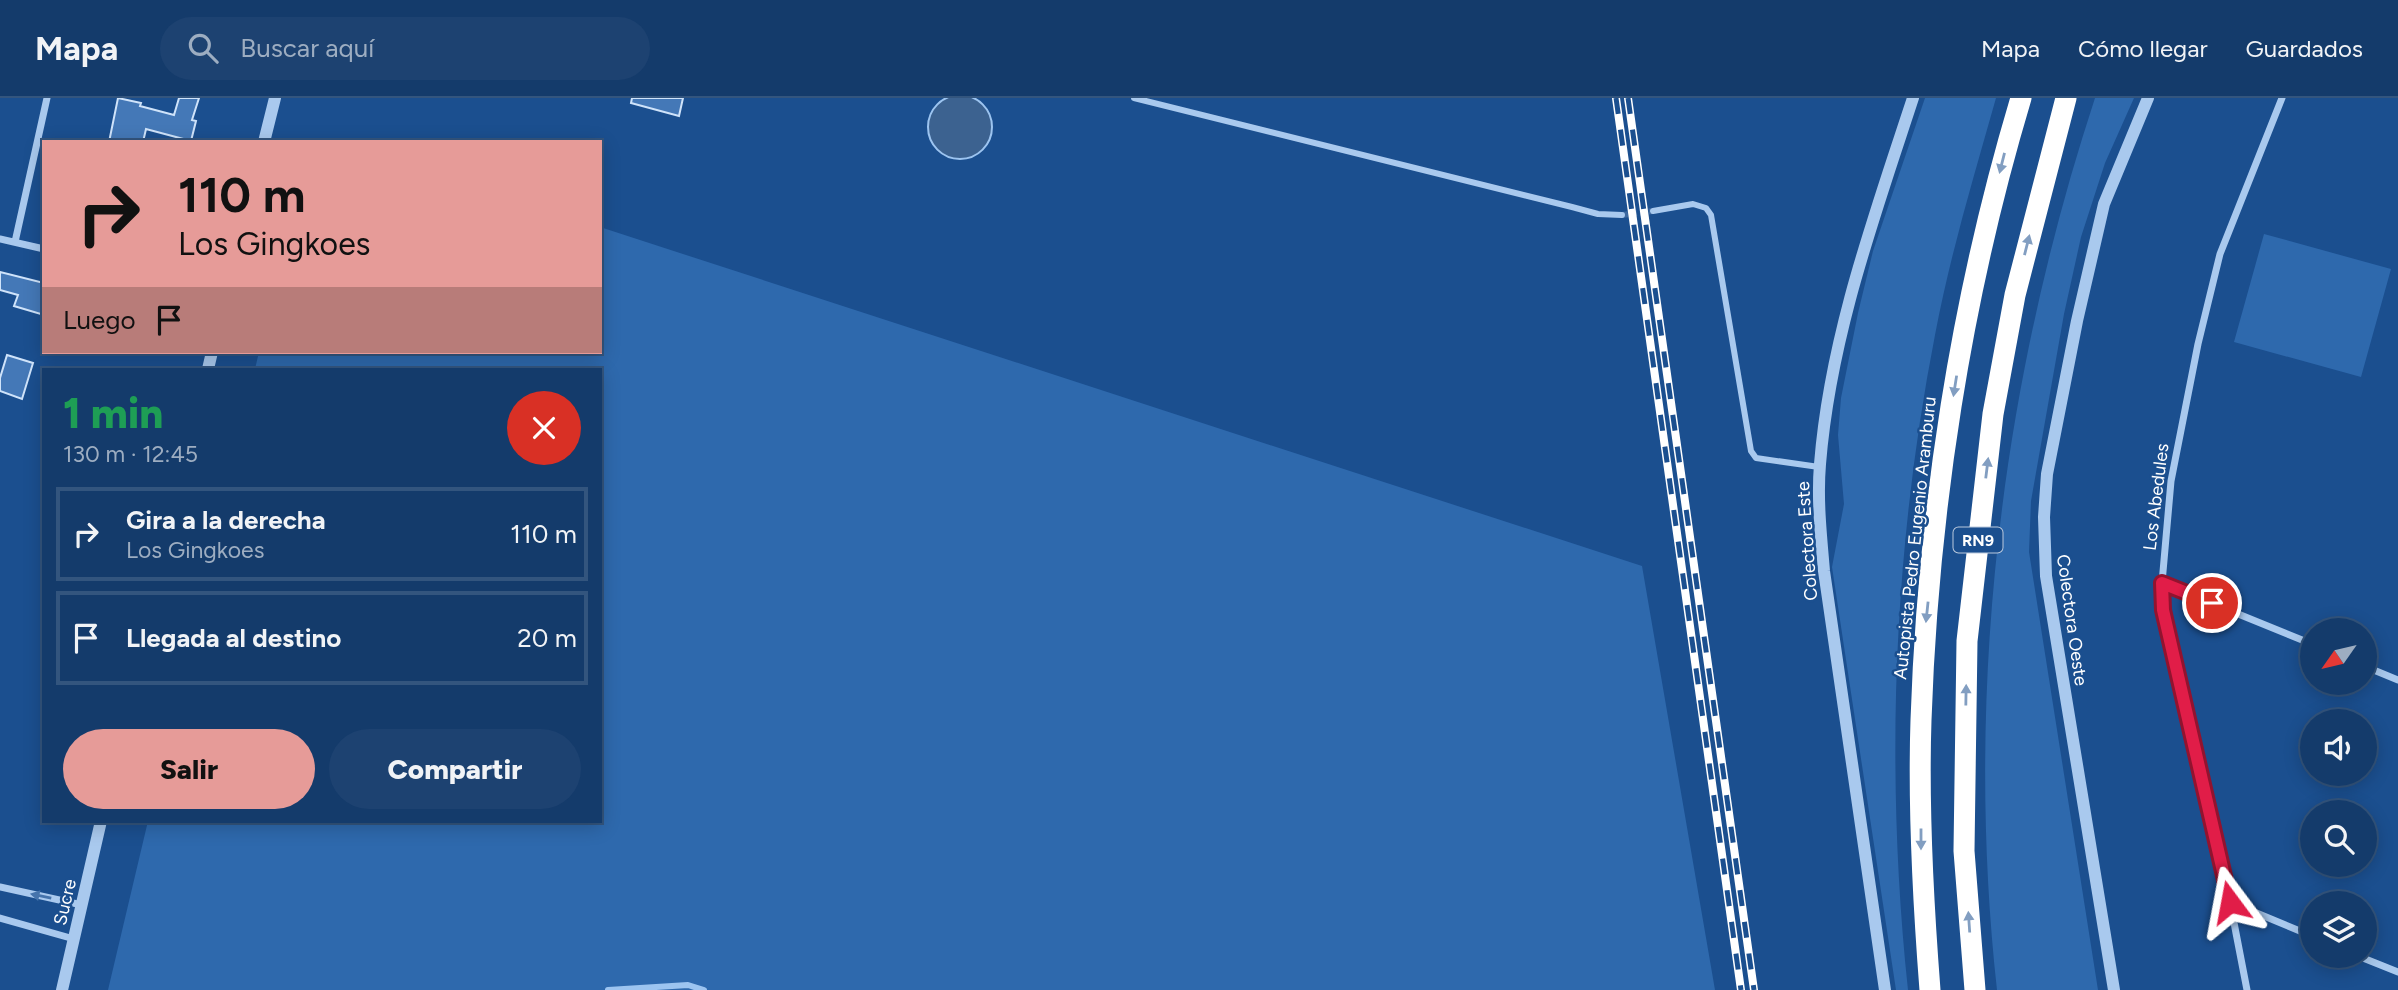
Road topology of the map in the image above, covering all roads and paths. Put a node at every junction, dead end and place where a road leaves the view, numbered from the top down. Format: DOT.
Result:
graph roads {
  1 [pos="47,98"];
  2 [pos="275,98"];
  3 [pos="1134,98"];
  4 [pos="1913,98"];
  5 [pos="2021,98"];
  6 [pos="2066,98"];
  7 [pos="2148,98"];
  8 [pos="2282,98"];
  9 [pos="264,140"];
  10 [pos="1653,211"];
  11 [pos="1622,215"];
  12 [pos="0,239"];
  13 [pos="15,242"];
  14 [pos="42,249"];
  15 [pos="1819,467"];
  16 [pos="2162,583"];
  17 [pos="2300,640"];
  18 [pos="2377,671"];
  19 [pos="2398,680"];
  20 [pos="102,823"];
  21 [pos="0,887"];
  22 [pos="2230,902"];
  23 [pos="82,905"];
  24 [pos="0,918"];
  25 [pos="2300,931"];
  26 [pos="74,939"];
  27 [pos="2377,964"];
  28 [pos="2398,972"];
  29 [pos="62,990"];
  30 [pos="1885,990"];
  31 [pos="1930,990"];
  32 [pos="1975,990"];
  33 [pos="2113,990"];
  34 [pos="2247,990"];
  1 -- 13 [label="street"];
  2 -- 9 [label="street"];
  3 -- 11 [label="street"];
  4 -- 15 [label="street, Colectora Este"];
  5 -- 31 [label="highway, Autopista Pedro Eugenio Aramburu / RN9, one-way"];
  32 -- 6 [label="highway, RN9, one-way"];
  7 -- 33 [label="street, Colectora Oeste"];
  8 -- 16 [label="street, Los Abedules"];
  10 -- 15 [label="street"];
  12 -- 13 [label="street"];
  13 -- 14 [label="street"];
  15 -- 30 [label="street, Colectora Este"];
  16 -- 17 [label="street"];
  16 -- 22 [label="street, Los Abedules"];
  18 -- 19 [label="street"];
  20 -- 23 [label="street, Sucre"];
  23 -- 21 [label="street, one-way"];
  22 -- 25 [label="street"];
  22 -- 34 [label="street, Los Abedules"];
  23 -- 26 [label="street, Sucre"];
  24 -- 26 [label="street"];
  26 -- 29 [label="street, Sucre"];
  27 -- 28 [label="street"];
}
